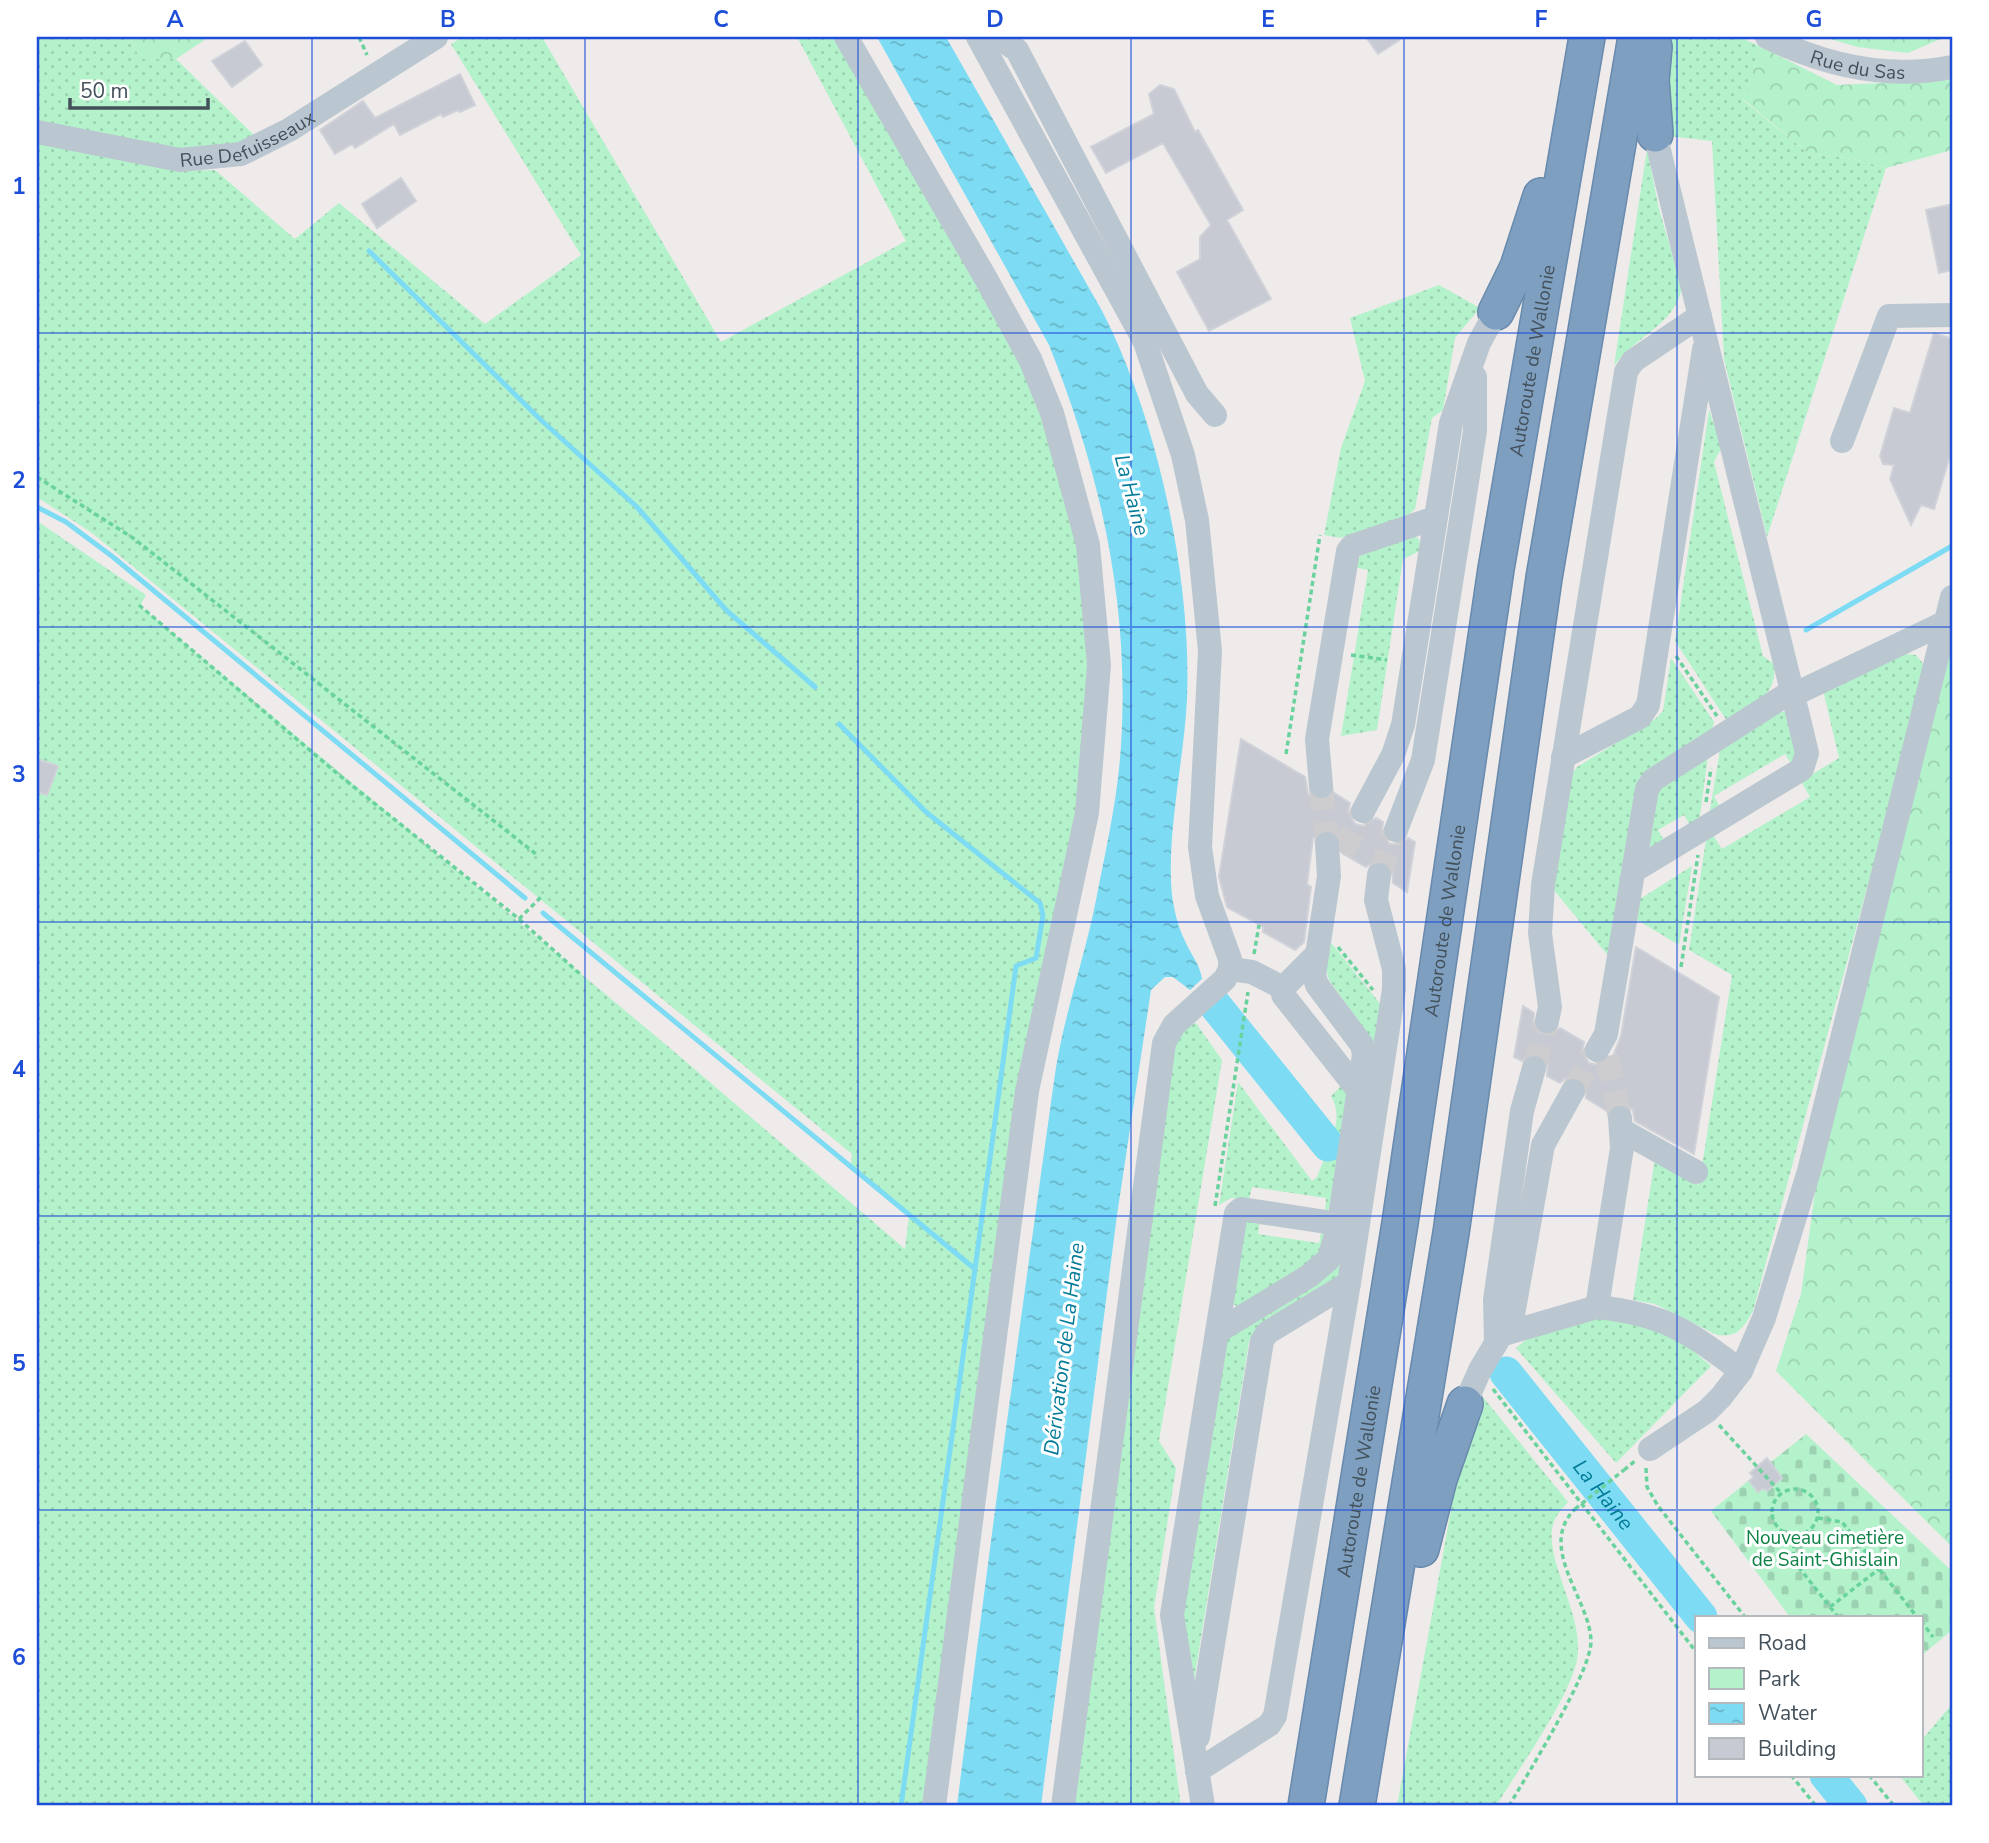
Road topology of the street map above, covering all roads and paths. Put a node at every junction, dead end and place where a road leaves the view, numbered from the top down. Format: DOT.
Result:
graph roads {
  1 [pos="436,37"];
  2 [pos="846,37"];
  3 [pos="978,37"];
  4 [pos="998,37"];
  5 [pos="1587,37"];
  6 [pos="1636,37"];
  7 [pos="1655,37"];
  8 [pos="1767,37"];
  9 [pos="1952,67"];
  10 [pos="37,132"];
  11 [pos="1569,132"];
  12 [pos="1655,134"];
  13 [pos="1496,312"];
  14 [pos="1952,315"];
  15 [pos="1703,327"];
  16 [pos="1475,355"];
  17 [pos="1216,415"];
  18 [pos="1842,441"];
  19 [pos="37,477"];
  20 [pos="1435,519"];
  21 [pos="1320,535"];
  22 [pos="1952,597"];
  23 [pos="139,605"];
  24 [pos="1946,622"];
  25 [pos="1660,633"];
  26 [pos="1793,693"];
  27 [pos="1715,740"];
  28 [pos="1286,754"];
  29 [pos="1563,757"];
  30 [pos="1321,786"];
  31 [pos="1363,811"];
  32 [pos="1396,830"];
  33 [pos="1702,831"];
  34 [pos="1334,848"];
  35 [pos="536,854"];
  36 [pos="1634,870"];
  37 [pos="1379,875"];
  38 [pos="541,896"];
  39 [pos="519,919"];
  40 [pos="1321,926"];
  41 [pos="1316,955"];
  42 [pos="1681,967"];
  43 [pos="580,974"];
  44 [pos="1227,974"];
  45 [pos="1283,988"];
  46 [pos="1381,1000"];
  47 [pos="1246,1007"];
  48 [pos="1548,1021"];
  49 [pos="1603,1047"];
  50 [pos="1534,1068"];
  51 [pos="1236,1071"];
  52 [pos="1359,1091"];
  53 [pos="1573,1091"];
  54 [pos="1696,1172"];
  55 [pos="1339,1224"];
  56 [pos="1349,1283"];
  57 [pos="1597,1307"];
  58 [pos="1217,1332"];
  59 [pos="1500,1338"];
  60 [pos="1741,1371"];
  61 [pos="1478,1396"];
  62 [pos="1718,1424"];
  63 [pos="1650,1449"];
  64 [pos="1624,1470"];
  65 [pos="1782,1493"];
  66 [pos="1818,1518"];
  67 [pos="1795,1535"];
  68 [pos="1879,1569"];
  69 [pos="1830,1608"];
  70 [pos="1744,1616"];
  71 [pos="1837,1616"];
  72 [pos="1916,1616"];
  73 [pos="1923,1624"];
  74 [pos="1933,1637"];
  75 [pos="1695,1651"];
  76 [pos="1382,1665"];
  77 [pos="1196,1764"];
  78 [pos="1792,1776"];
  79 [pos="1869,1776"];
  80 [pos="934,1806"];
  81 [pos="1063,1806"];
  82 [pos="1203,1806"];
  83 [pos="1306,1806"];
  84 [pos="1357,1806"];
  85 [pos="1509,1806"];
  86 [pos="1816,1806"];
  87 [pos="1894,1806"];
  1 -- 10 [label="street, Rue Defuisseaux"];
  2 -- 80 [label="street"];
  3 -- 44 [label="street"];
  4 -- 17 [label="street"];
  5 -- 11 [label="highway, Autoroute de Wallonie"];
  6 -- 76 [label="highway"];
  7 -- 12 [label="highway"];
  8 -- 9 [label="street, Rue du Sas"];
  11 -- 13 [label="highway"];
  11 -- 83 [label="highway, Autoroute de Wallonie"];
  12 -- 15 [label="street"];
  13 -- 16 [label="street"];
  14 -- 18 [label="street"];
  15 -- 25 [label="street"];
  15 -- 26 [label="street"];
  15 -- 29 [label="street"];
  16 -- 20 [label="street"];
  16 -- 32 [label="street"];
  19 -- 35 [label="path"];
  20 -- 30 [label="street"];
  20 -- 31 [label="street"];
  21 -- 28 [label="path"];
  22 -- 24 [label="street"];
  23 -- 39 [label="path"];
  24 -- 26 [label="street"];
  24 -- 60 [label="street"];
  25 -- 27 [label="path"];
  25 -- 29 [label="street"];
  26 -- 27 [label="street"];
  26 -- 33 [label="street"];
  27 -- 33 [label="path"];
  27 -- 36 [label="street"];
  29 -- 48 [label="street"];
  33 -- 36 [label="street"];
  33 -- 42 [label="path"];
  34 -- 40 [label="street"];
  36 -- 49 [label="street"];
  37 -- 56 [label="street"];
  38 -- 39 [label="path"];
  39 -- 43 [label="path"];
  40 -- 41 [label="street"];
  40 -- 46 [label="path"];
  41 -- 45 [label="street"];
  41 -- 52 [label="street"];
  44 -- 45 [label="street"];
  44 -- 81 [label="street"];
  45 -- 52 [label="street"];
  47 -- 51 [label="path"];
  50 -- 59 [label="street"];
  52 -- 55 [label="street"];
  53 -- 59 [label="street"];
  54 -- 57 [label="street"];
  55 -- 58 [label="street"];
  55 -- 58 [label="street"];
  56 -- 77 [label="street"];
  56 -- 77 [label="street"];
  57 -- 59 [label="street"];
  57 -- 60 [label="street"];
  58 -- 77 [label="street"];
  59 -- 61 [label="street"];
  60 -- 63 [label="street"];
  61 -- 75 [label="path"];
  61 -- 76 [label="highway"];
  62 -- 65 [label="path"];
  63 -- 70 [label="path"];
  64 -- 85 [label="path, bridge"];
  65 -- 66 [label="path"];
  65 -- 67 [label="path"];
  66 -- 67 [label="path"];
  66 -- 68 [label="path"];
  67 -- 69 [label="path"];
  68 -- 69 [label="path"];
  68 -- 72 [label="path"];
  69 -- 71 [label="path"];
  73 -- 74 [label="path"];
  76 -- 84 [label="highway"];
  77 -- 82 [label="street"];
  78 -- 86 [label="path"];
  79 -- 87 [label="path"];
}
